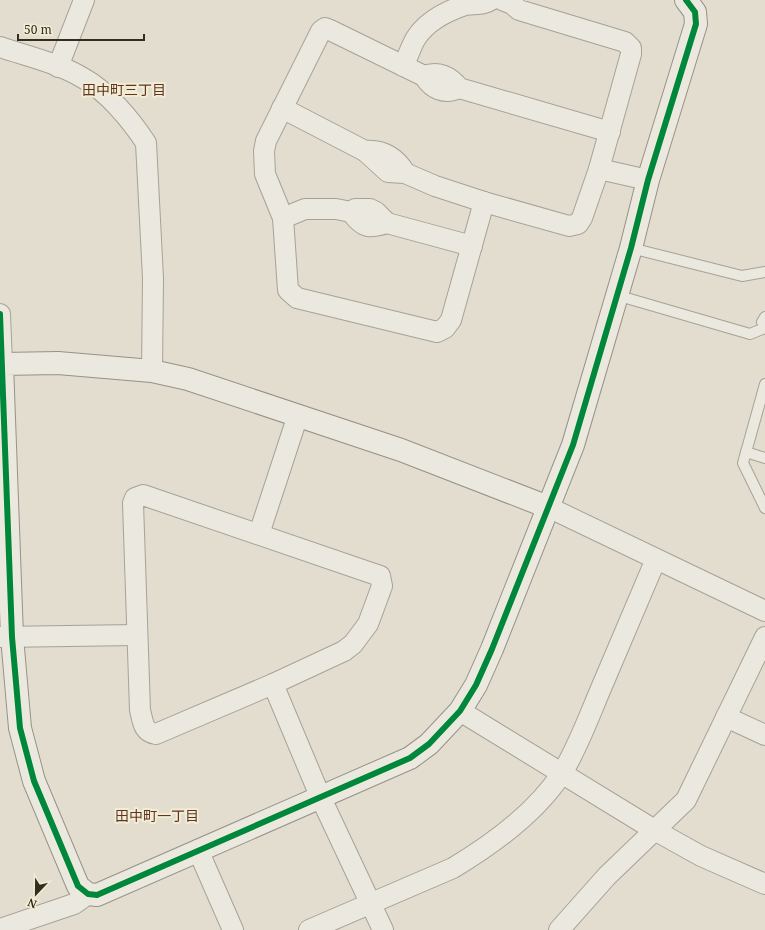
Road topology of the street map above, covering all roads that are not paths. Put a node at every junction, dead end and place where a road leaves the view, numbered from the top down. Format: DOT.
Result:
graph roads {
  1 [pos="84,0"];
  2 [pos="686,0"];
  3 [pos="492,2"];
  4 [pos="0,46"];
  5 [pos="403,66"];
  6 [pos="58,67"];
  7 [pos="282,108"];
  8 [pos="610,132"];
  9 [pos="599,169"];
  10 [pos="648,180"];
  11 [pos="484,202"];
  12 [pos="282,218"];
  13 [pos="472,246"];
  14 [pos="631,248"];
  15 [pos="765,272"];
  16 [pos="616,295"];
  17 [pos="0,314"];
  18 [pos="765,317"];
  19 [pos="765,327"];
  20 [pos="1,364"];
  21 [pos="152,371"];
  22 [pos="765,384"];
  23 [pos="298,416"];
  24 [pos="746,452"];
  25 [pos="765,458"];
  26 [pos="548,507"];
  27 [pos="765,508"];
  28 [pos="259,534"];
  29 [pos="656,558"];
  30 [pos="765,611"];
  31 [pos="136,635"];
  32 [pos="6,637"];
  33 [pos="765,637"];
  34 [pos="273,684"];
  35 [pos="460,711"];
  36 [pos="726,716"];
  37 [pos="765,735"];
  38 [pos="562,772"];
  39 [pos="320,796"];
  40 [pos="656,831"];
  41 [pos="198,850"];
  42 [pos="765,884"];
  43 [pos="88,894"];
  44 [pos="371,902"];
  45 [pos="0,929"];
  46 [pos="233,930"];
  47 [pos="308,930"];
  48 [pos="383,930"];
  49 [pos="559,930"];
  1 -- 6 [label="street"];
  2 -- 10 [label="street"];
  3 -- 5 [label="street"];
  3 -- 8 [label="street"];
  4 -- 6 [label="street"];
  5 -- 7 [label="street"];
  5 -- 8 [label="street"];
  6 -- 21 [label="street"];
  7 -- 11 [label="street"];
  7 -- 12 [label="street"];
  8 -- 9 [label="street"];
  9 -- 10 [label="street"];
  9 -- 11 [label="street"];
  10 -- 14 [label="street"];
  11 -- 13 [label="street"];
  12 -- 13 [label="street"];
  12 -- 13 [label="street"];
  14 -- 15 [label="lane"];
  14 -- 16 [label="street"];
  16 -- 19 [label="lane"];
  16 -- 26 [label="street"];
  17 -- 20 [label="street"];
  18 -- 19 [label="lane"];
  20 -- 21 [label="street"];
  20 -- 32 [label="street"];
  21 -- 23 [label="street"];
  22 -- 24 [label="lane"];
  23 -- 26 [label="street"];
  23 -- 28 [label="street"];
  24 -- 25 [label="lane"];
  24 -- 27 [label="lane"];
  26 -- 29 [label="street"];
  26 -- 35 [label="street"];
  28 -- 31 [label="street"];
  28 -- 34 [label="street"];
  29 -- 30 [label="street"];
  29 -- 38 [label="street"];
  31 -- 32 [label="street"];
  31 -- 34 [label="street"];
  32 -- 43 [label="street"];
  33 -- 36 [label="street"];
  34 -- 39 [label="street"];
  35 -- 38 [label="street"];
  35 -- 39 [label="street"];
  36 -- 37 [label="street"];
  36 -- 40 [label="street"];
  38 -- 40 [label="street"];
  38 -- 44 [label="street"];
  39 -- 41 [label="street"];
  39 -- 44 [label="street"];
  40 -- 42 [label="street"];
  40 -- 49 [label="street"];
  41 -- 43 [label="street"];
  41 -- 46 [label="street"];
  43 -- 45 [label="street"];
  44 -- 47 [label="street"];
  44 -- 48 [label="street"];
}
